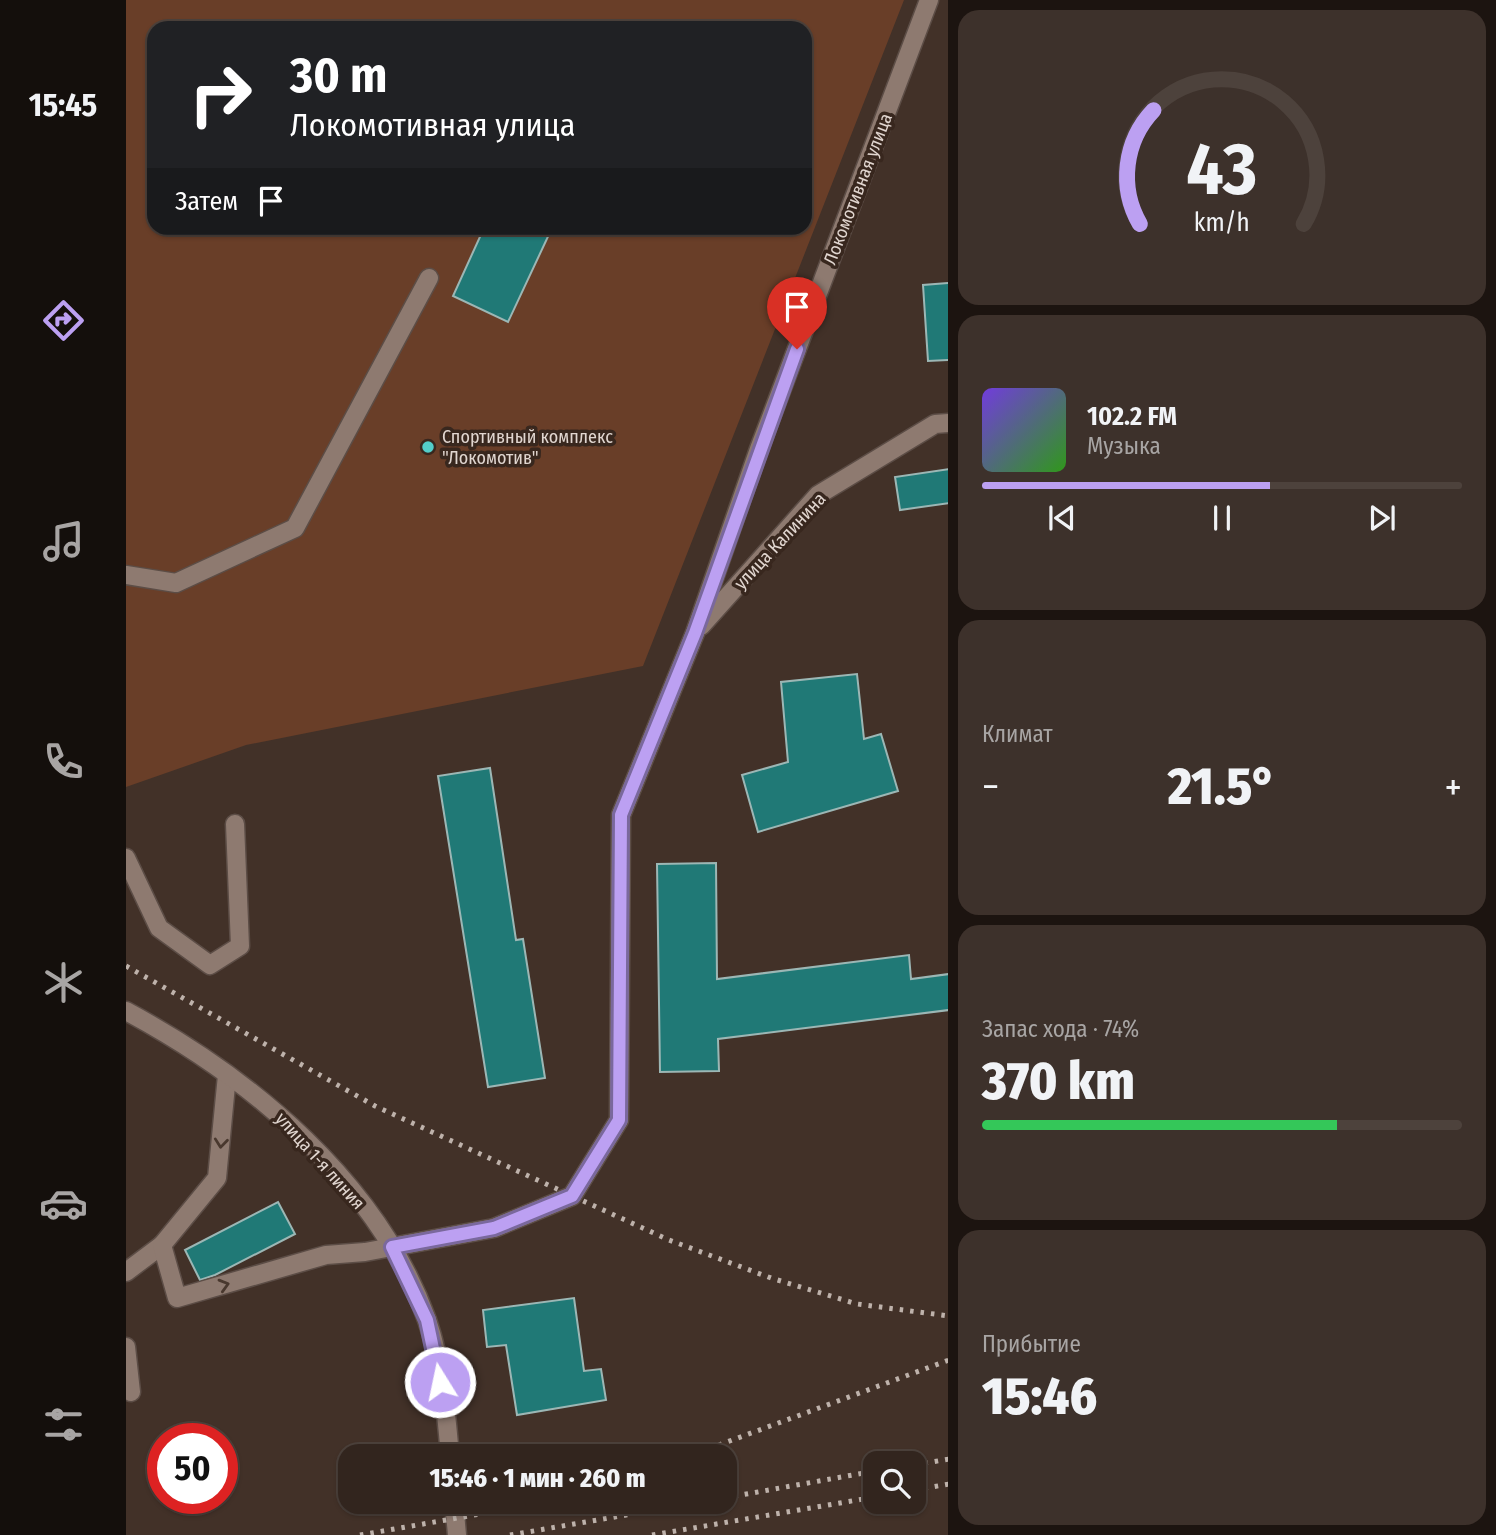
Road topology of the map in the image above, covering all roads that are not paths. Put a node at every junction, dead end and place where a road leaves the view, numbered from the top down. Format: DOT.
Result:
graph roads {
  1 [pos="929,0"];
  2 [pos="429,278"];
  3 [pos="948,424"];
  4 [pos="126,575"];
  5 [pos="695,633"];
  6 [pos="235,824"];
  7 [pos="126,858"];
  8 [pos="126,1011"];
  9 [pos="227,1075"];
  10 [pos="162,1245"];
  11 [pos="392,1247"];
  12 [pos="126,1272"];
  13 [pos="126,1347"];
  14 [pos="131,1392"];
  15 [pos="448,1444"];
  16 [pos="455,1514"];
  17 [pos="457,1535"];
  1 -- 5 [label="street, Локомотивная улица"];
  2 -- 4 [label="street"];
  3 -- 5 [label="street, улица Калинина"];
  5 -- 11 [label="street, Локомотивная улица"];
  6 -- 7 [label="street"];
  8 -- 9 [label="street, улица 1-я линия"];
  9 -- 10 [label="street, one-way"];
  9 -- 11 [label="street, улица 1-я линия"];
  10 -- 11 [label="street, Локомотивная улица, one-way"];
  10 -- 12 [label="street"];
  11 -- 15 [label="street, улица 1-я линия"];
  13 -- 14 [label="street"];
  16 -- 17 [label="street"];
}
